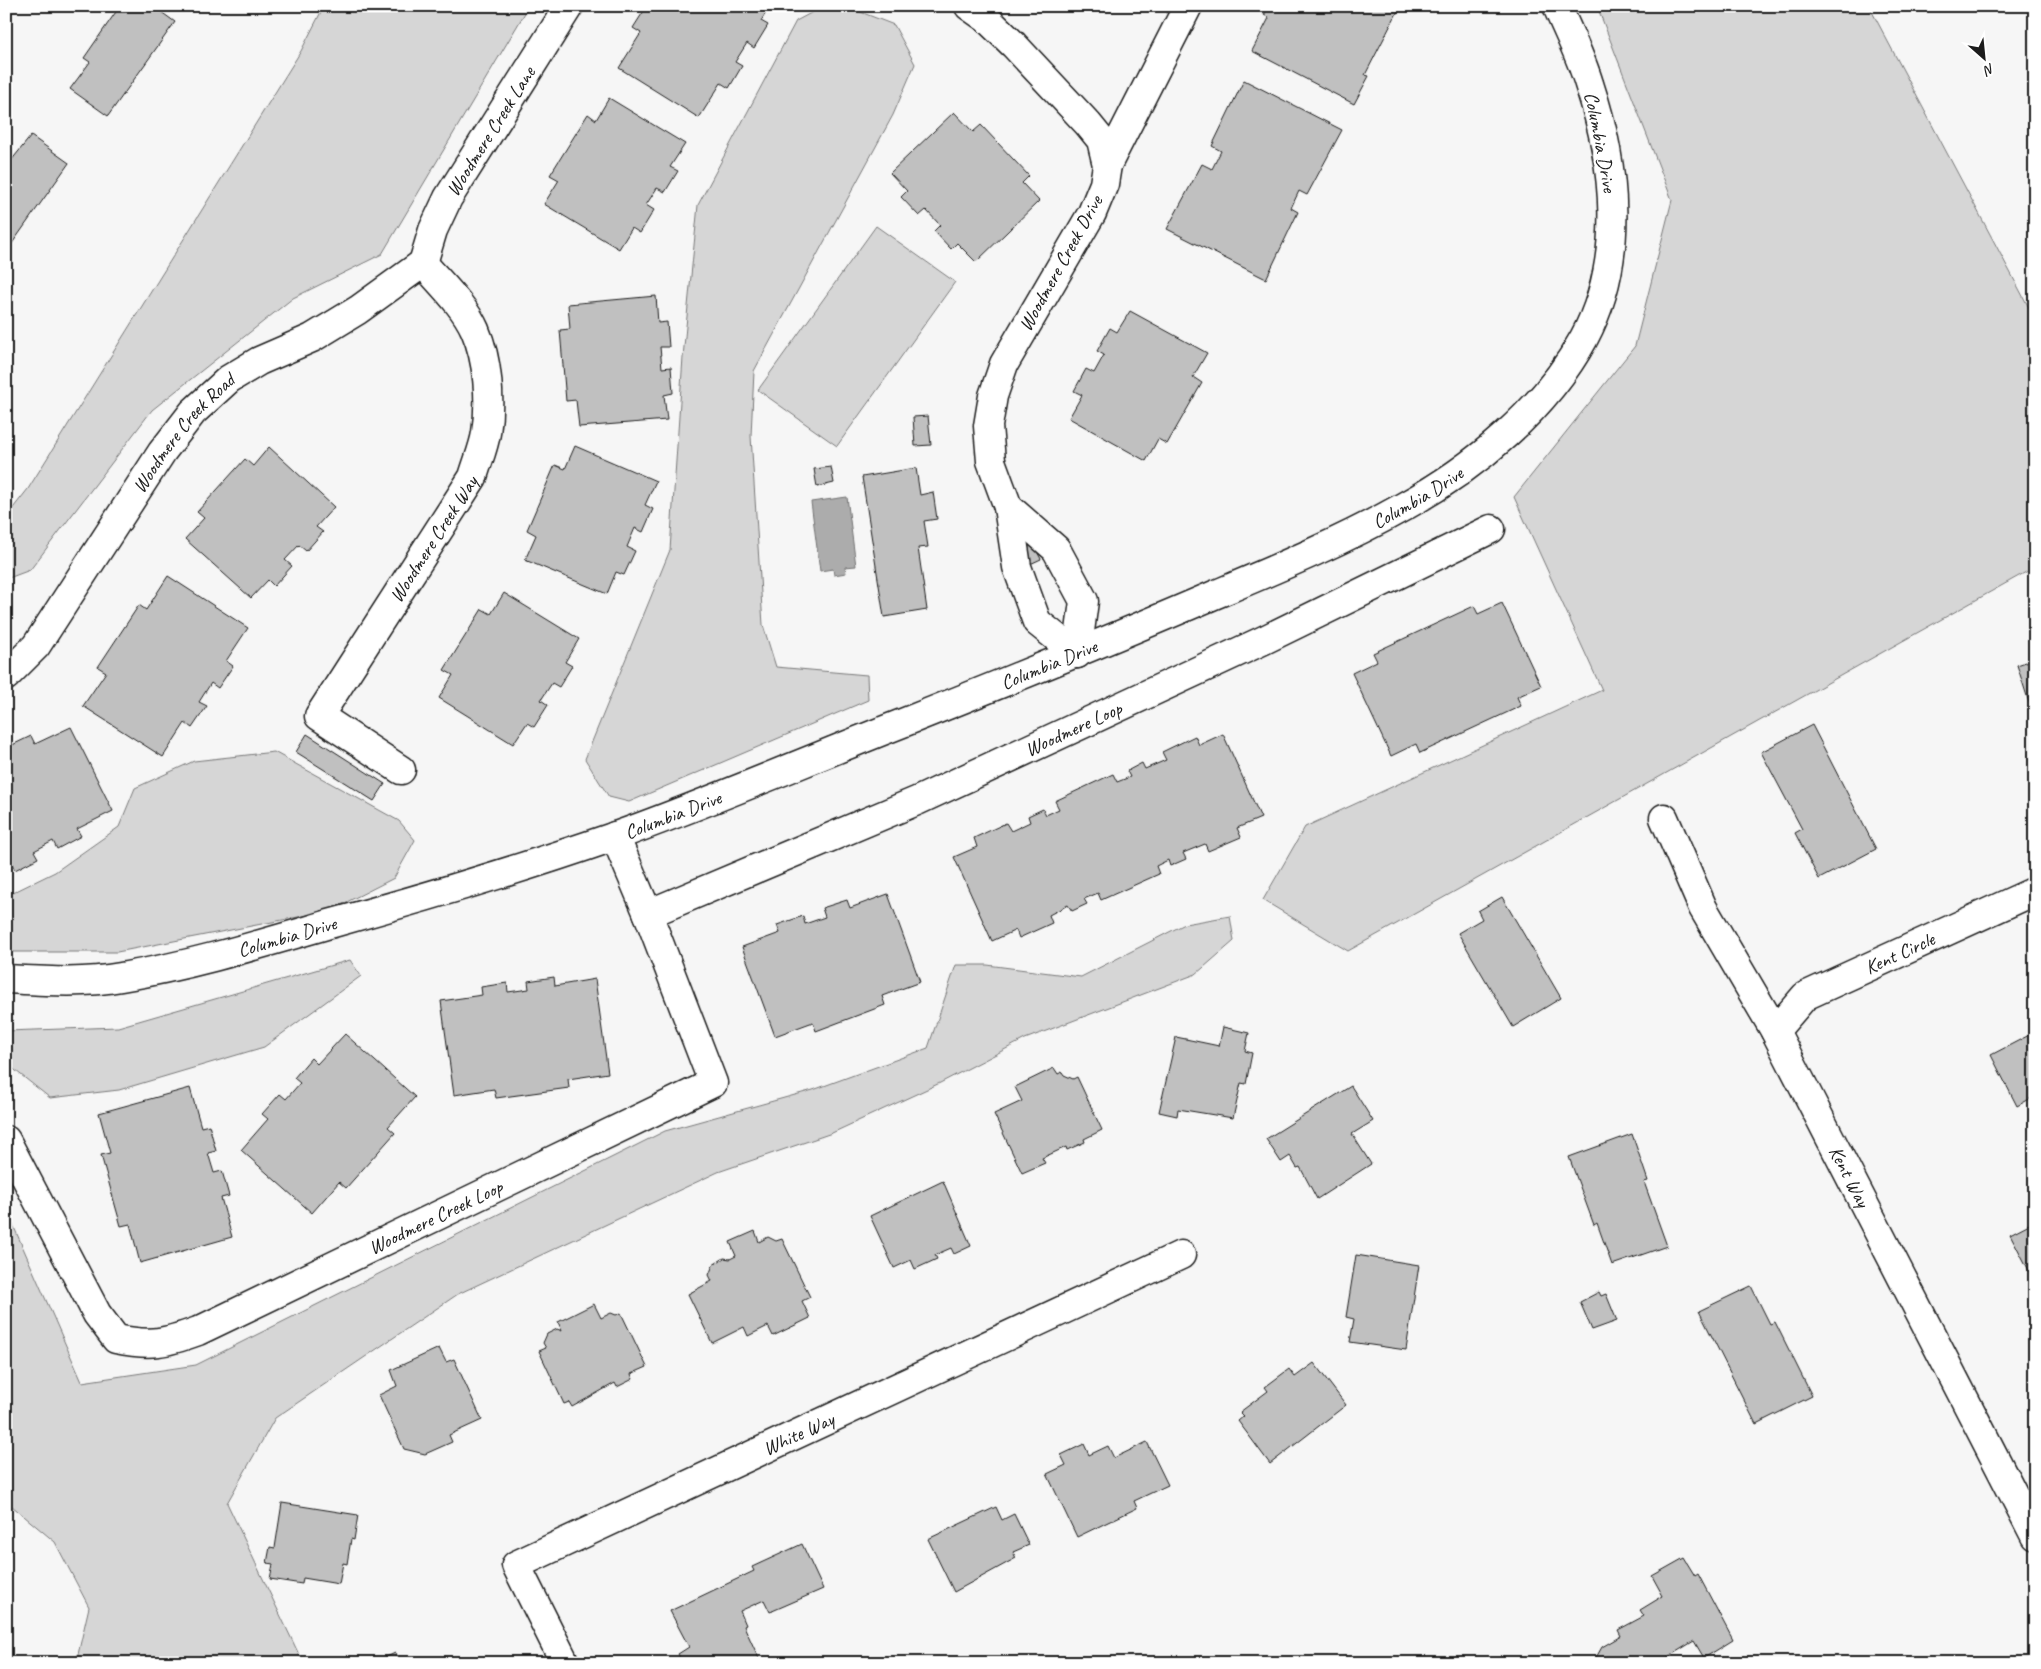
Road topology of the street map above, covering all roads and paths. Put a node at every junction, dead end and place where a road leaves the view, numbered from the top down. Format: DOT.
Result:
graph roads {
  1 [pos="569,6"];
  2 [pos="969,6"];
  3 [pos="1188,6"];
  4 [pos="1558,6"];
  5 [pos="1107,165"];
  6 [pos="423,263"];
  7 [pos="1008,507"];
  8 [pos="1492,529"];
  9 [pos="1077,654"];
  10 [pos="8,675"];
  11 [pos="402,770"];
  12 [pos="1664,818"];
  13 [pos="615,836"];
  14 [pos="2035,891"];
  15 [pos="648,914"];
  16 [pos="6,979"];
  17 [pos="1775,1031"];
  18 [pos="6,1140"];
  19 [pos="1181,1255"];
  20 [pos="2035,1536"];
  21 [pos="565,1663"];
  1 -- 6 [label="street, Woodmere Creek Lane"];
  2 -- 5 [label="street, Woodmere Creek Drive"];
  3 -- 5 [label="street"];
  4 -- 9 [label="street, Columbia Drive"];
  5 -- 7 [label="street, Woodmere Creek Drive"];
  6 -- 10 [label="street, Woodmere Creek Road"];
  6 -- 11 [label="street, Woodmere Creek Way"];
  7 -- 9 [label="street, Woodmere Creek Drive"];
  7 -- 9 [label="street, Woodmere Creek Drive"];
  8 -- 15 [label="street, Woodmere Loop"];
  9 -- 13 [label="street, Columbia Drive"];
  12 -- 17 [label="street, Kent Way"];
  13 -- 15 [label="street, Woodmere Creek Loop"];
  13 -- 16 [label="street, Columbia Drive"];
  14 -- 17 [label="street, Kent Circle"];
  15 -- 18 [label="street, Woodmere Creek Loop"];
  17 -- 20 [label="street, Kent Way"];
  19 -- 21 [label="street, White Way"];
}
